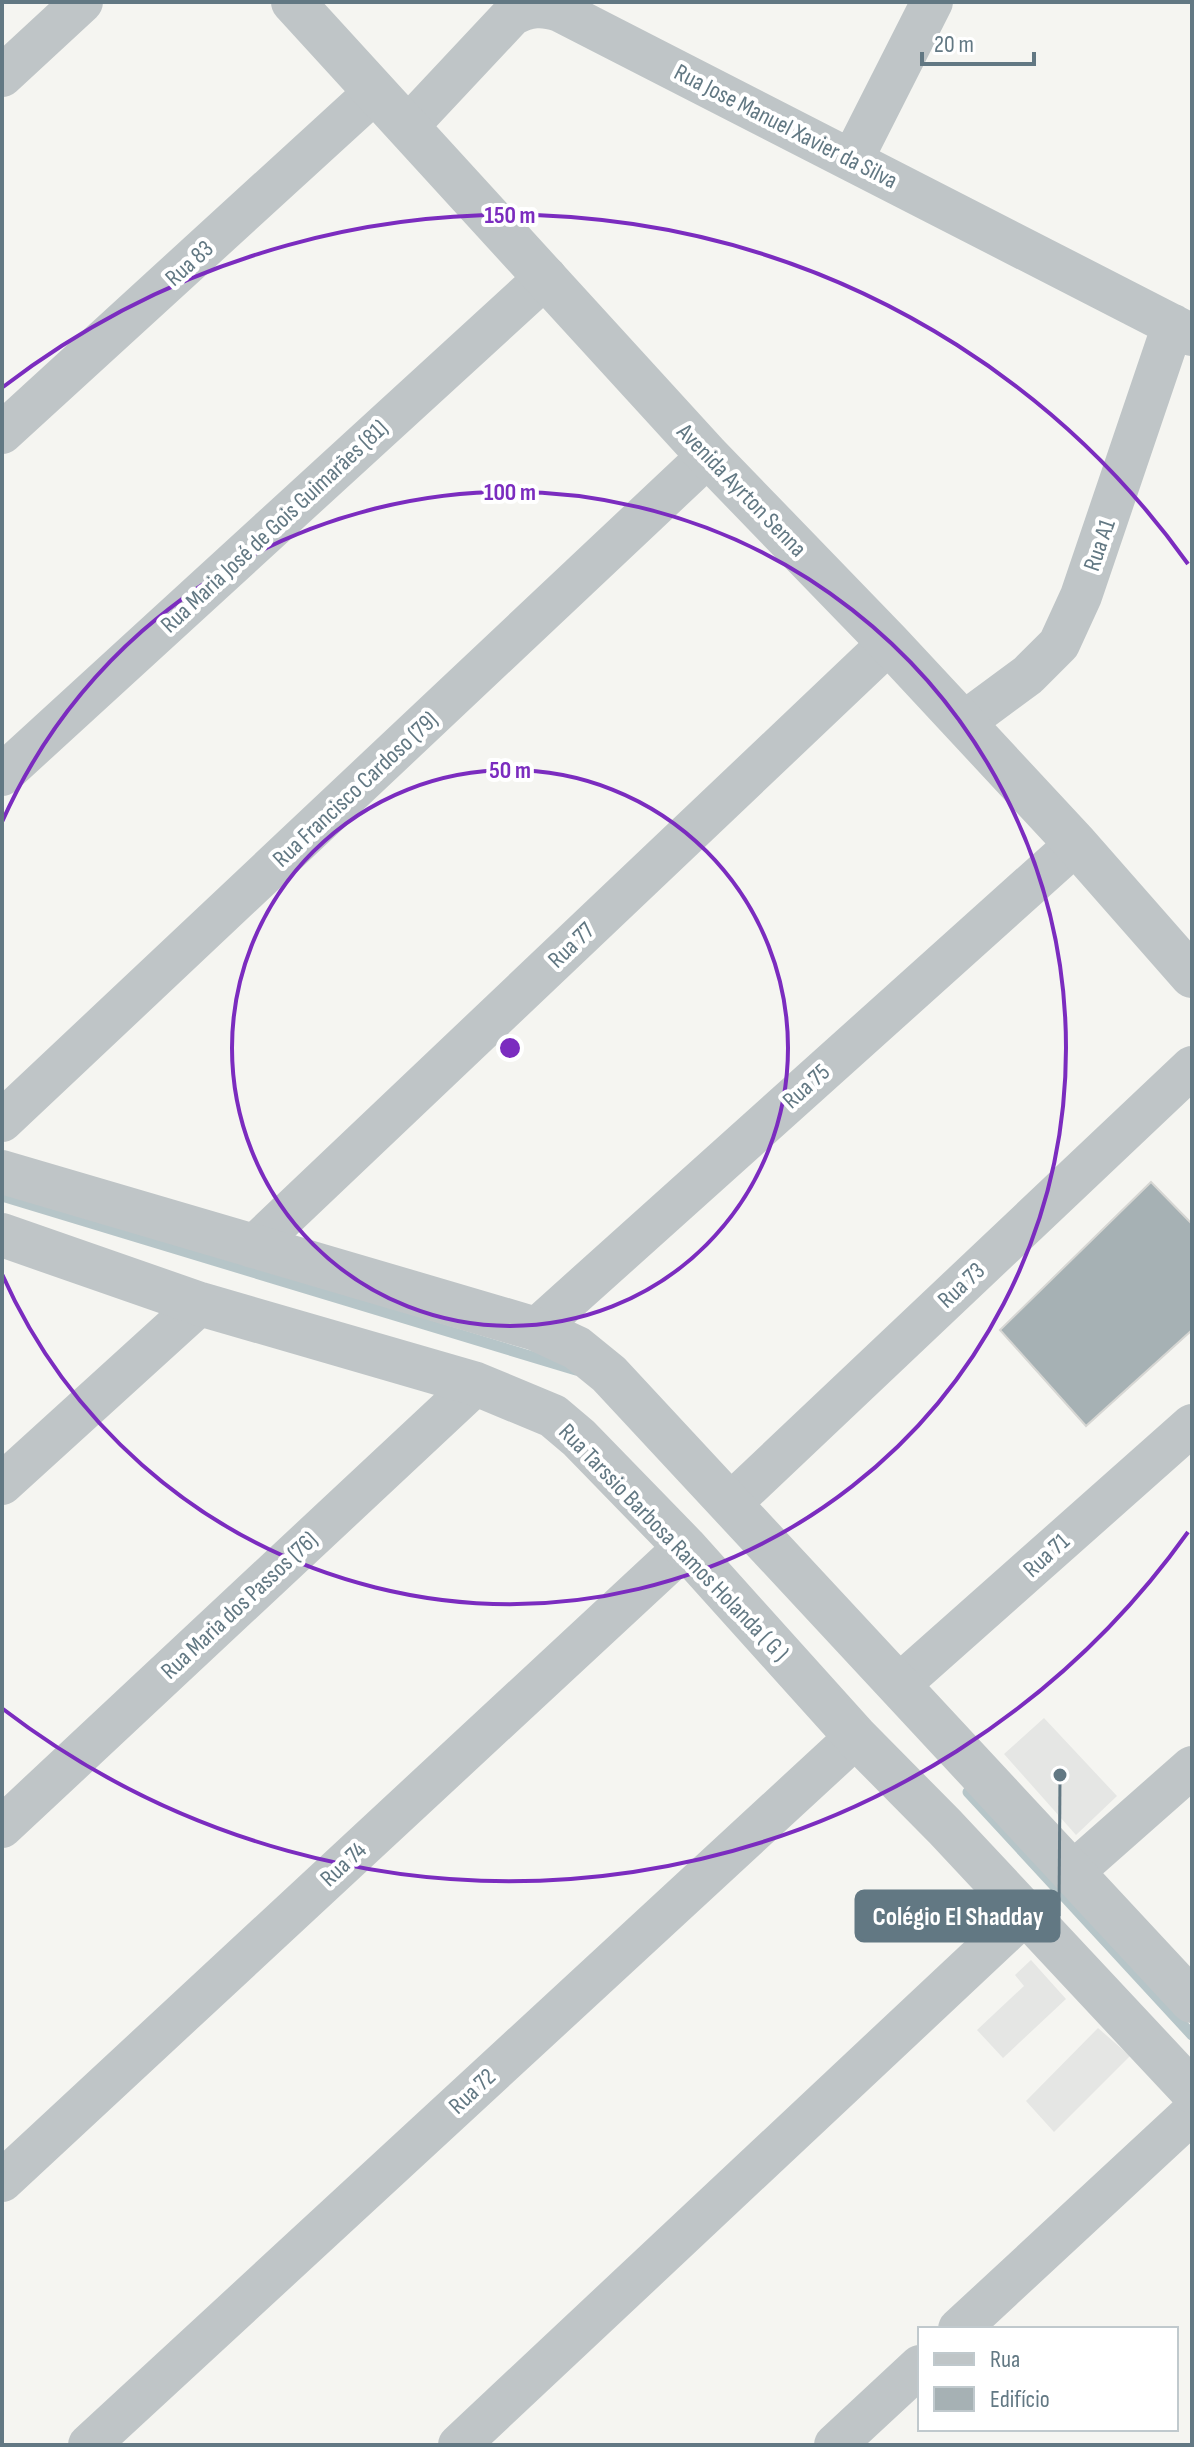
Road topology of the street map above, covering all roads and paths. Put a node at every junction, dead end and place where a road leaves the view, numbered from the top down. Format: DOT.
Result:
graph roads {
  1 [pos="82,2"];
  2 [pos="293,2"];
  3 [pos="932,2"];
  4 [pos="2,76"];
  5 [pos="375,92"];
  6 [pos="408,126"];
  7 [pos="852,160"];
  8 [pos="546,277"];
  9 [pos="1182,330"];
  10 [pos="2,433"];
  11 [pos="708,456"];
  12 [pos="889,643"];
  13 [pos="963,723"];
  14 [pos="2,775"];
  15 [pos="1076,844"];
  16 [pos="1190,969"];
  17 [pos="1192,1067"];
  18 [pos="2,1121"];
  19 [pos="2,1172"];
  20 [pos="2,1235"];
  21 [pos="253,1247"];
  22 [pos="200,1304"];
  23 [pos="536,1329"];
  24 [pos="476,1384"];
  25 [pos="1192,1425"];
  26 [pos="2,1484"];
  27 [pos="730,1504"];
  28 [pos="685,1547"];
  29 [pos="899,1685"];
  30 [pos="856,1737"];
  31 [pos="1192,1767"];
  32 [pos="990,1783"];
  33 [pos="2,1827"];
  34 [pos="945,1827"];
  35 [pos="1073,1872"];
  36 [pos="1026,1913"];
  37 [pos="1192,2001"];
  38 [pos="1192,2091"];
  39 [pos="1192,2113"];
  40 [pos="2,2181"];
  41 [pos="961,2327"];
  42 [pos="918,2368"];
  43 [pos="89,2445"];
  44 [pos="459,2445"];
  45 [pos="835,2445"];
  1 -- 4 [label="street"];
  2 -- 5 [label="street, Avenida Ayrton Senna"];
  3 -- 7 [label="street"];
  5 -- 6 [label="street, Avenida Ayrton Senna"];
  5 -- 10 [label="street, Rua 83"];
  6 -- 7 [label="street, Rua Jose Manuel Xavier da Silva"];
  6 -- 8 [label="street, Avenida Ayrton Senna"];
  7 -- 9 [label="street, Rua Jose Manuel Xavier da Silva"];
  8 -- 11 [label="street, Avenida Ayrton Senna"];
  8 -- 14 [label="street, Rua Maria José de Gois Guimarães (81)"];
  9 -- 13 [label="street, Rua A1"];
  11 -- 12 [label="street, Avenida Ayrton Senna"];
  11 -- 18 [label="street, Rua Francisco Cardoso (79)"];
  12 -- 13 [label="street, Avenida Ayrton Senna"];
  12 -- 21 [label="street, Rua 77"];
  13 -- 15 [label="street, Avenida Ayrton Senna"];
  15 -- 16 [label="street, Avenida Ayrton Senna"];
  15 -- 23 [label="street, Rua 75"];
  17 -- 27 [label="street, Rua 73"];
  19 -- 21 [label="street"];
  20 -- 22 [label="street, Rua Tarssio Barbosa Ramos Holanda ( G )"];
  21 -- 23 [label="street"];
  22 -- 24 [label="street, Rua Tarssio Barbosa Ramos Holanda ( G )"];
  22 -- 26 [label="street"];
  23 -- 27 [label="street"];
  24 -- 28 [label="street, Rua Tarssio Barbosa Ramos Holanda ( G )"];
  24 -- 33 [label="street, Rua Maria dos Passos (76)"];
  25 -- 29 [label="street, Rua 71"];
  27 -- 29 [label="street"];
  28 -- 30 [label="street, Rua Tarssio Barbosa Ramos Holanda ( G )"];
  28 -- 40 [label="street, Rua 74"];
  29 -- 32 [label="street"];
  30 -- 34 [label="street, Rua Tarssio Barbosa Ramos Holanda ( G )"];
  30 -- 43 [label="street, Rua 72"];
  31 -- 35 [label="street"];
  32 -- 34 [label="street"];
  32 -- 35 [label="street"];
  34 -- 36 [label="street, Rua Tarssio Barbosa Ramos Holanda ( G )"];
  35 -- 37 [label="street"];
  36 -- 38 [label="street, Rua Tarssio Barbosa Ramos Holanda ( G )"];
  36 -- 44 [label="street"];
  39 -- 41 [label="street"];
  42 -- 45 [label="street"];
}
